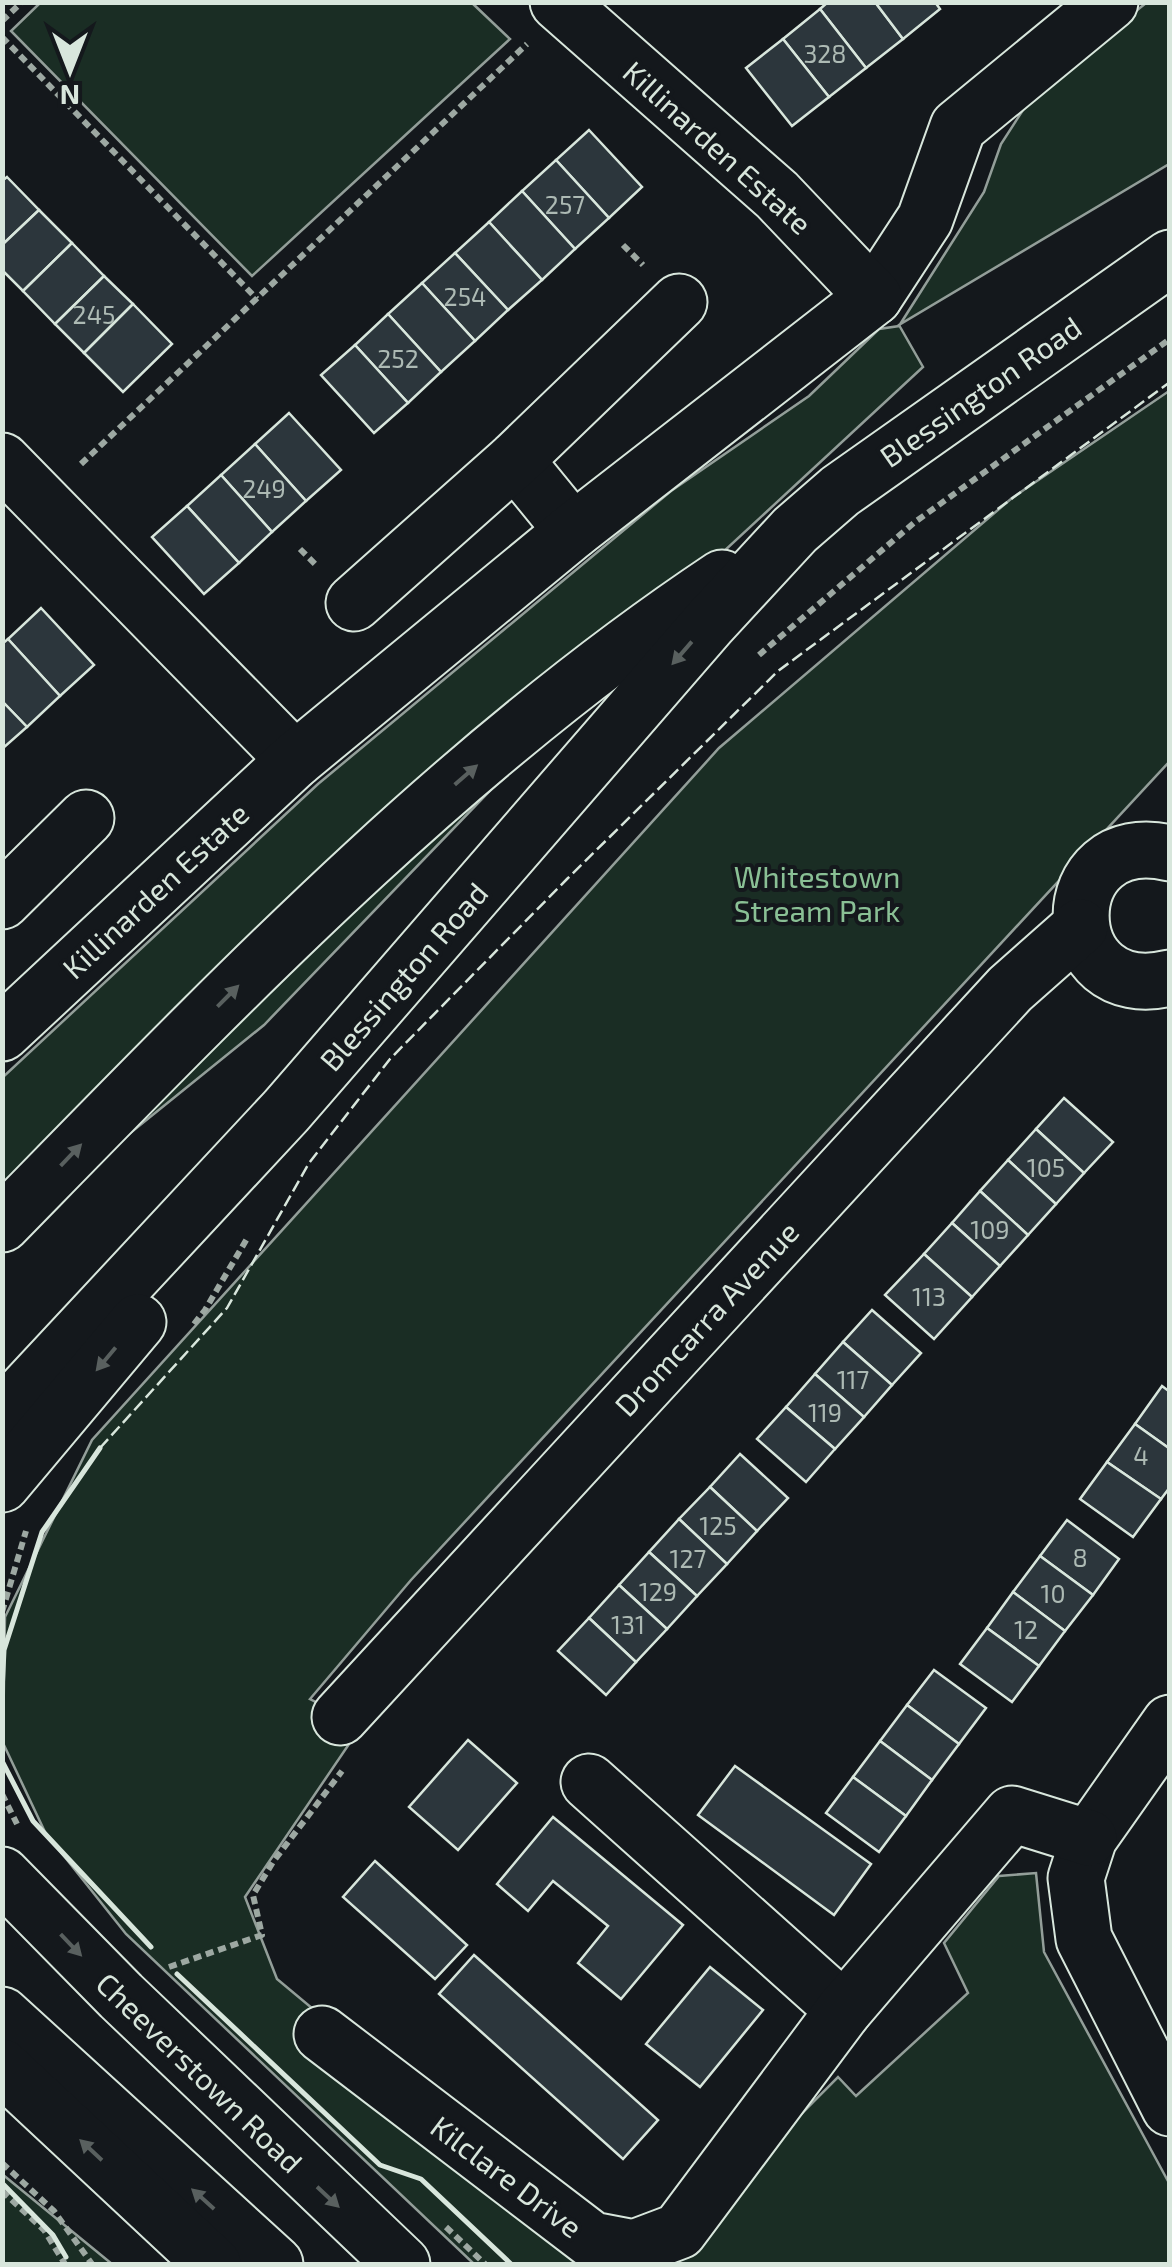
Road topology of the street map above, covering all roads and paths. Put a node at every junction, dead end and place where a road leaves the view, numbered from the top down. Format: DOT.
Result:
graph roads {
  1 [pos="22,2"];
  2 [pos="1110,2"];
  3 [pos="547,19"];
  4 [pos="2,22"];
  5 [pos="2,37"];
  6 [pos="1170,258"];
  7 [pos="874,297"];
  8 [pos="257,299"];
  9 [pos="679,302"];
  10 [pos="1170,339"];
  11 [pos="2,460"];
  12 [pos="515,460"];
  13 [pos="73,472"];
  14 [pos="795,530"];
  15 [pos="572,531"];
  16 [pos="354,603"];
  17 [pos="754,660"];
  18 [pos="295,760"];
  19 [pos="86,818"];
  20 [pos="1170,853"];
  21 [pos="2,900"];
  22 [pos="1080,928"];
  23 [pos="1169,980"];
  24 [pos="7,1019"];
  25 [pos="286,1111"];
  26 [pos="2,1224"];
  27 [pos="251,1230"];
  28 [pos="192,1325"];
  29 [pos="2,1416"];
  30 [pos="16,1502"];
  31 [pos="2,1612"];
  32 [pos="1170,1722"];
  33 [pos="344,1740"];
  34 [pos="589,1782"];
  35 [pos="1089,1838"];
  36 [pos="2,1875"];
  37 [pos="121,1996"];
  38 [pos="844,2010"];
  39 [pos="2,2015"];
  40 [pos="322,2034"];
  41 [pos="2,2068"];
  42 [pos="1170,2108"];
  43 [pos="2,2163"];
  44 [pos="2,2191"];
  45 [pos="88,2263"];
  46 [pos="65,2264"];
  47 [pos="214,2264"];
  48 [pos="274,2264"];
  49 [pos="402,2264"];
  1 -- 4 [label="path"];
  2 -- 7 [label="street, Killinarden Estate"];
  3 -- 7 [label="street, Killinarden Estate"];
  3 -- 8 [label="path"];
  5 -- 8 [label="path"];
  6 -- 14 [label="street, Blessington Road"];
  7 -- 15 [label="street, Killinarden Estate"];
  8 -- 13 [label="path"];
  9 -- 12 [label="street"];
  10 -- 17 [label="path"];
  11 -- 18 [label="street"];
  12 -- 15 [label="street"];
  12 -- 16 [label="street"];
  14 -- 25 [label="street, Blessington Road, one-way"];
  26 -- 14 [label="street, Blessington Road, one-way"];
  15 -- 18 [label="street, Killinarden Estate"];
  18 -- 24 [label="street, Killinarden Estate"];
  19 -- 21 [label="street"];
  20 -- 22 [label="street"];
  22 -- 23 [label="street"];
  22 -- 33 [label="street, Dromcarra Avenue"];
  25 -- 29 [label="street, Blessington Road"];
  25 -- 30 [label="street, one-way"];
  27 -- 28 [label="path"];
  30 -- 31 [label="path"];
  32 -- 35 [label="street"];
  33 -- 37 [label="path"];
  34 -- 38 [label="street"];
  35 -- 38 [label="street, Kilclare Drive"];
  35 -- 42 [label="street"];
  36 -- 37 [label="street, Cheeverstown Road, one-way"];
  37 -- 49 [label="street, Cheeverstown Road, one-way"];
  38 -- 40 [label="street, Kilclare Drive"];
  48 -- 39 [label="street, one-way"];
  47 -- 41 [label="street, one-way"];
  43 -- 45 [label="path"];
  44 -- 46 [label="path"];
}
